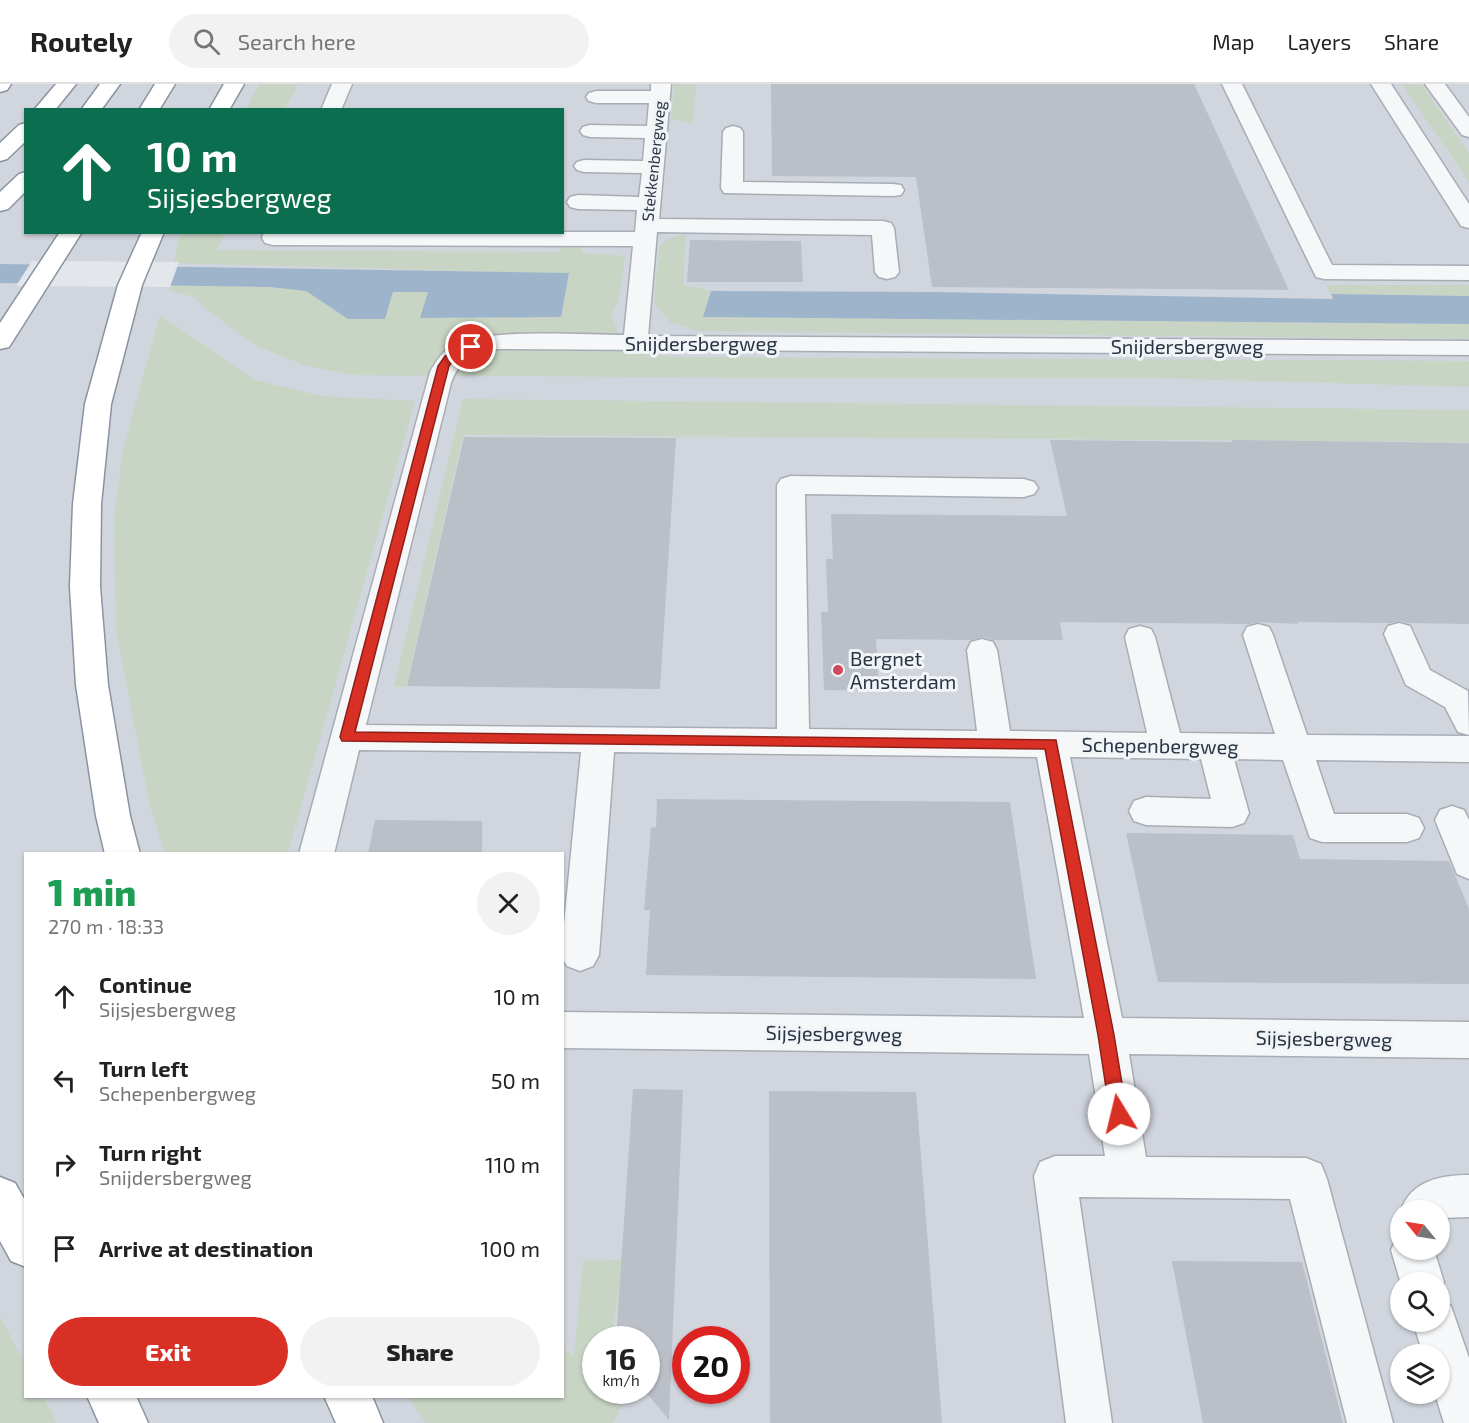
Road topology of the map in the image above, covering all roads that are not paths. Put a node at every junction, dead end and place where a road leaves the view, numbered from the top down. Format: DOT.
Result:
graph roads {
  1 [pos="66,84"];
  2 [pos="110,84"];
  3 [pos="165,84"];
  4 [pos="234,84"];
  5 [pos="342,84"];
  6 [pos="1232,84"];
  7 [pos="1380,84"];
  8 [pos="1435,84"];
  9 [pos="660,90"];
  10 [pos="596,97"];
  11 [pos="46,108"];
  12 [pos="92,108"];
  13 [pos="149,108"];
  14 [pos="220,108"];
  15 [pos="332,108"];
  16 [pos="24,131"];
  17 [pos="590,131"];
  18 [pos="1469,131"];
  19 [pos="656,132"];
  20 [pos="733,132"];
  21 [pos="0,155"];
  22 [pos="584,166"];
  23 [pos="652,167"];
  24 [pos="24,180"];
  25 [pos="790,189"];
  26 [pos="893,190"];
  27 [pos="578,202"];
  28 [pos="0,204"];
  29 [pos="1469,221"];
  30 [pos="647,222"];
  31 [pos="564,226"];
  32 [pos="795,227"];
  33 [pos="274,234"];
  34 [pos="366,234"];
  35 [pos="65,241"];
  36 [pos="149,241"];
  37 [pos="887,272"];
  38 [pos="1469,273"];
  39 [pos="6,332"];
  40 [pos="634,343"];
  41 [pos="1469,348"];
  42 [pos="0,356"];
  43 [pos="1024,488"];
  44 [pos="1399,634"];
  45 [pos="1258,635"];
  46 [pos="1140,637"];
  47 [pos="982,650"];
  48 [pos="1469,723"];
  49 [pos="347,737"];
  50 [pos="599,740"];
  51 [pos="793,742"];
  52 [pos="995,744"];
  53 [pos="1051,744"];
  54 [pos="1167,746"];
  55 [pos="1214,746"];
  56 [pos="1295,747"];
  57 [pos="1469,749"];
  58 [pos="1146,811"];
  59 [pos="1452,820"];
  60 [pos="1407,828"];
  61 [pos="122,852"];
  62 [pos="317,852"];
  63 [pos="1469,864"];
  64 [pos="580,955"];
  65 [pos="564,1030"];
  66 [pos="1106,1035"];
  67 [pos="1469,1040"];
  68 [pos="1129,1177"];
  69 [pos="1469,1196"];
  70 [pos="0,1198"];
  71 [pos="1435,1200"];
  72 [pos="24,1242"];
  73 [pos="1438,1332"];
  74 [pos="111,1398"];
  75 [pos="348,1398"];
  76 [pos="125,1423"];
  77 [pos="360,1423"];
  78 [pos="1089,1423"];
  79 [pos="1370,1423"];
  80 [pos="1467,1423"];
  1 -- 11 [label="highway"];
  2 -- 12 [label="highway"];
  3 -- 13 [label="highway"];
  4 -- 14 [label="highway"];
  5 -- 15 [label="street"];
  6 -- 38 [label="street"];
  7 -- 29 [label="street"];
  8 -- 18 [label="street"];
  9 -- 10 [label="street"];
  9 -- 19 [label="street, Stekkenbergweg"];
  16 -- 21 [label="highway"];
  17 -- 19 [label="street"];
  19 -- 23 [label="street, Stekkenbergweg"];
  20 -- 25 [label="street"];
  22 -- 23 [label="street"];
  23 -- 30 [label="street, Stekkenbergweg"];
  24 -- 28 [label="highway"];
  25 -- 26 [label="street"];
  25 -- 32 [label="street"];
  27 -- 30 [label="street"];
  30 -- 31 [label="street, Stekkenbergweg"];
  30 -- 32 [label="street"];
  30 -- 40 [label="street, Stekkenbergweg"];
  32 -- 37 [label="street"];
  33 -- 34 [label="street, Stekkenbergweg"];
  35 -- 39 [label="highway"];
  36 -- 61 [label="highway"];
  39 -- 42 [label="highway"];
  40 -- 41 [label="street, Snijdersbergweg"];
  40 -- 49 [label="street, Snijdersbergweg"];
  43 -- 51 [label="street"];
  44 -- 48 [label="street"];
  45 -- 56 [label="street"];
  46 -- 54 [label="street"];
  47 -- 52 [label="street"];
  49 -- 50 [label="street, Schepenbergweg"];
  49 -- 62 [label="street, Snijdersbergweg"];
  50 -- 51 [label="street, Schepenbergweg"];
  50 -- 64 [label="street"];
  51 -- 52 [label="street, Schepenbergweg"];
  52 -- 53 [label="street, Schepenbergweg"];
  53 -- 54 [label="street, Schepenbergweg"];
  53 -- 66 [label="street"];
  54 -- 55 [label="street, Schepenbergweg"];
  55 -- 56 [label="street, Schepenbergweg"];
  55 -- 58 [label="street"];
  56 -- 57 [label="street, Schepenbergweg"];
  56 -- 60 [label="street"];
  59 -- 63 [label="street"];
  65 -- 66 [label="street, Sijsjesbergweg"];
  66 -- 67 [label="street, Sijsjesbergweg"];
  66 -- 68 [label="street"];
  68 -- 78 [label="street"];
  68 -- 79 [label="street"];
  69 -- 71 [label="street"];
  70 -- 72 [label="highway"];
  73 -- 80 [label="street"];
  74 -- 76 [label="highway"];
  75 -- 77 [label="highway"];
}
